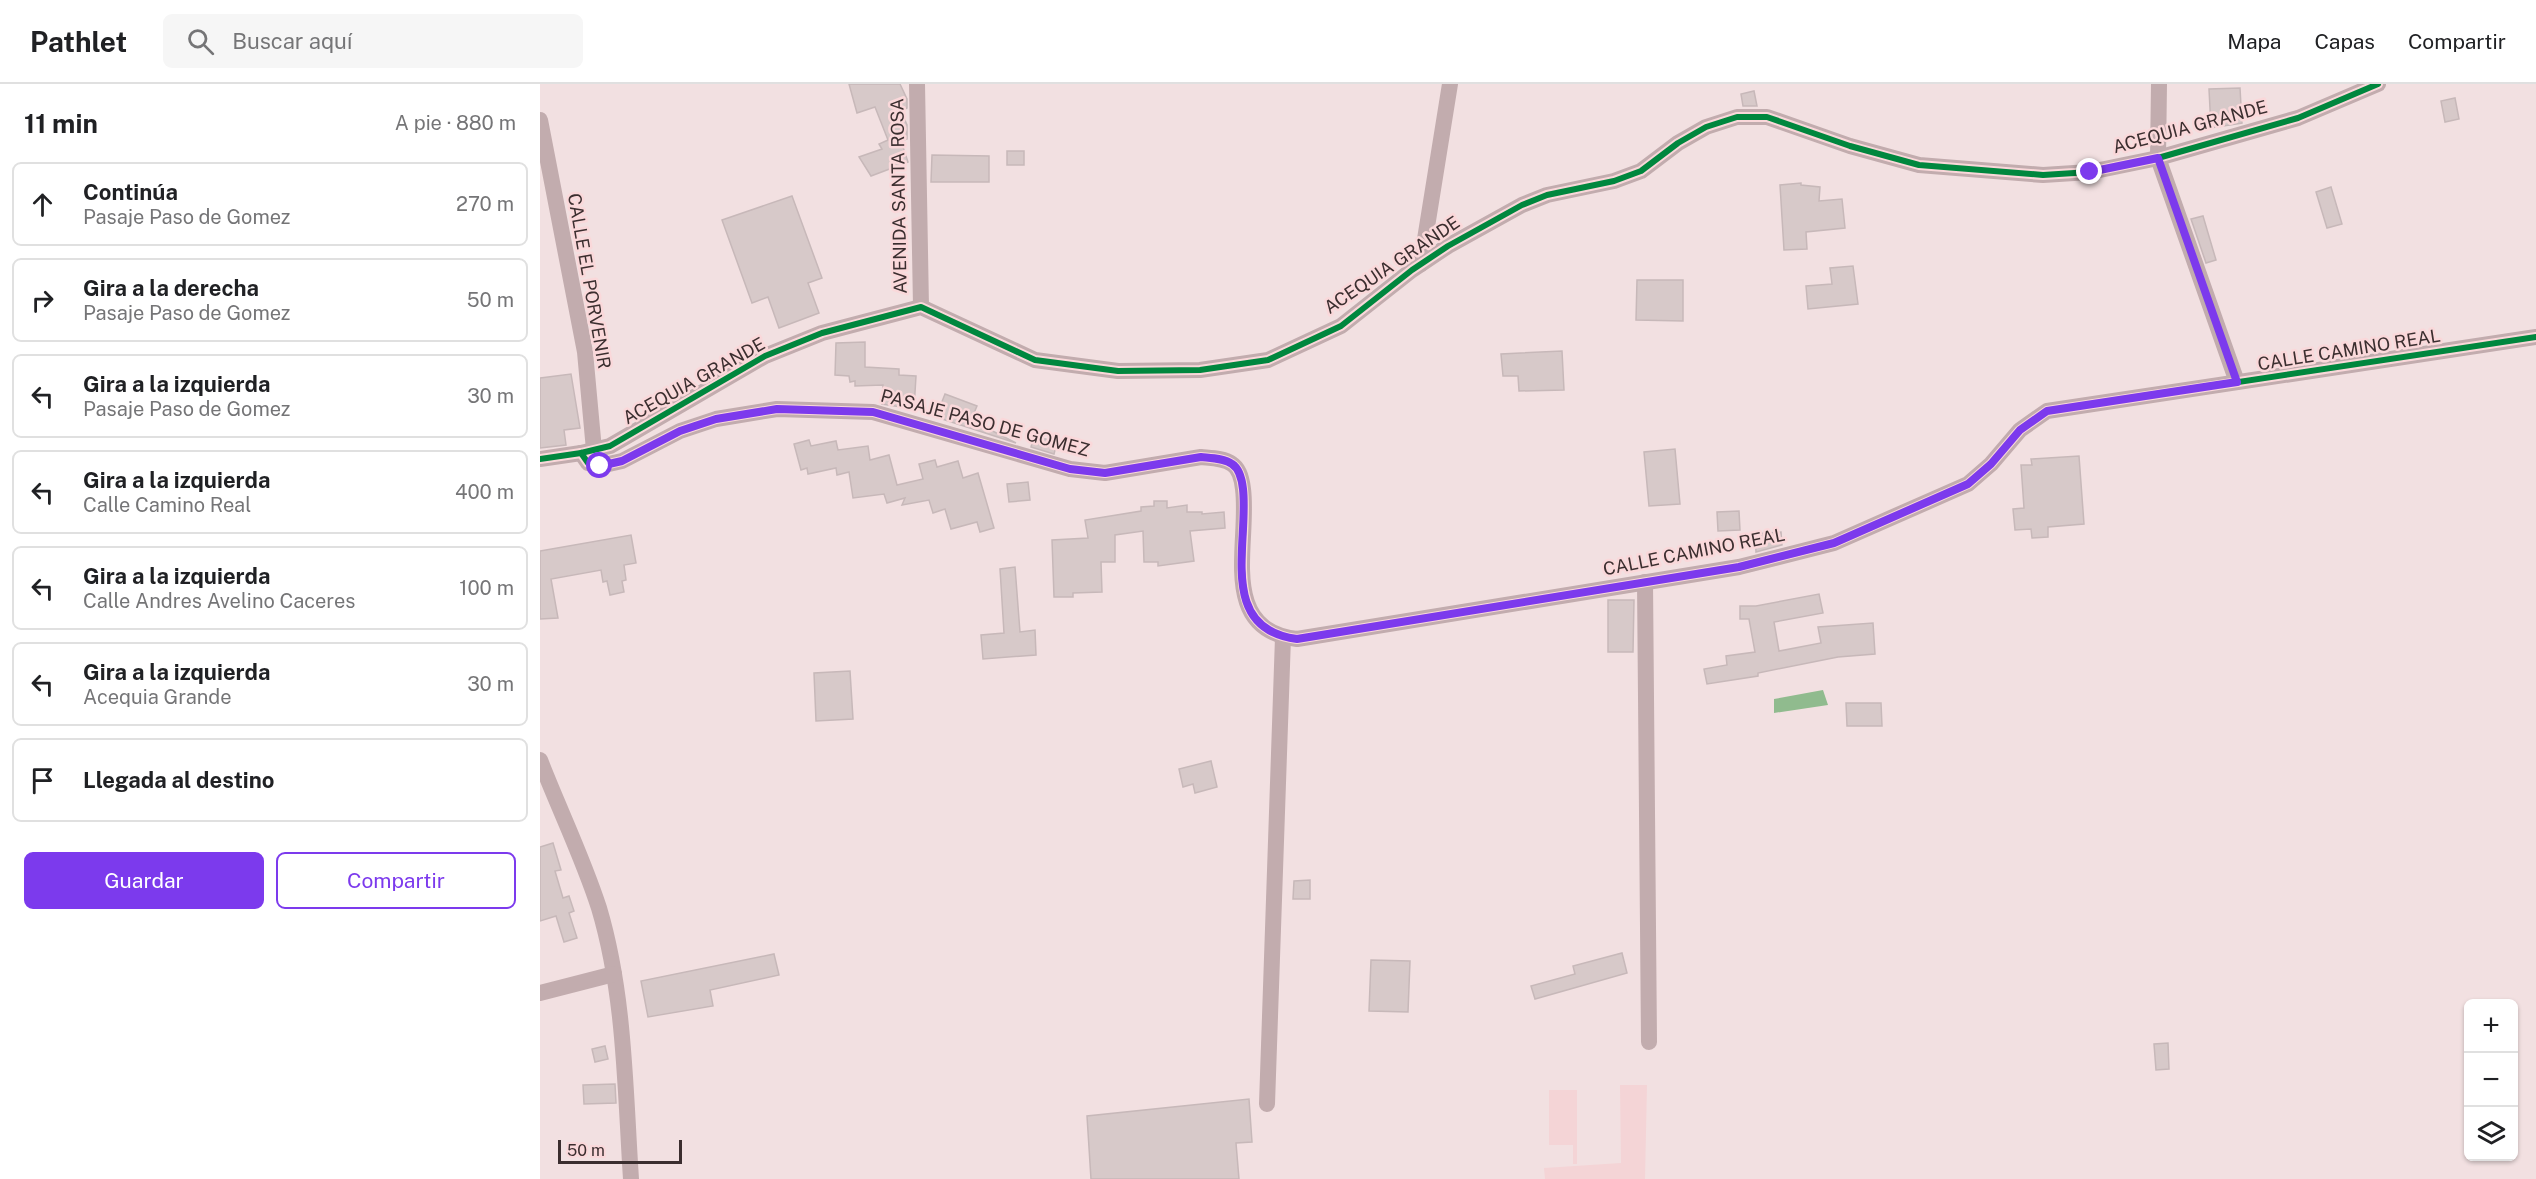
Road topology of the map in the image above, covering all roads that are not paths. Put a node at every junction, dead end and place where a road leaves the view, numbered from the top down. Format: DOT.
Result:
graph roads {
  1 [pos="917,84"];
  2 [pos="1450,84"];
  3 [pos="2159,84"];
  4 [pos="2378,84"];
  5 [pos="540,120"];
  6 [pos="2158,158"];
  7 [pos="1421,264"];
  8 [pos="921,307"];
  9 [pos="2536,337"];
  10 [pos="2237,382"];
  11 [pos="587,452"];
  12 [pos="540,459"];
  13 [pos="1645,582"];
  14 [pos="1283,637"];
  15 [pos="540,760"];
  16 [pos="614,974"];
  17 [pos="540,993"];
  18 [pos="1649,1041"];
  19 [pos="1267,1104"];
  20 [pos="631,1179"];
  1 -- 8 [label="street, AVENIDA SANTA ROSA"];
  2 -- 7 [label="street"];
  3 -- 6 [label="street"];
  4 -- 6 [label="street, ACEQUIA GRANDE"];
  5 -- 11 [label="street, CALLE EL PORVENIR"];
  6 -- 7 [label="street, ACEQUIA GRANDE"];
  6 -- 10 [label="street"];
  7 -- 8 [label="street, ACEQUIA GRANDE"];
  8 -- 11 [label="street, ACEQUIA GRANDE"];
  9 -- 10 [label="street, CALLE CAMINO REAL"];
  10 -- 13 [label="street, CALLE CAMINO REAL"];
  11 -- 12 [label="street, ACEQUIA GRANDE"];
  11 -- 14 [label="street, PASAJE PASO DE GOMEZ"];
  13 -- 14 [label="street, CALLE CAMINO REAL"];
  13 -- 18 [label="street"];
  14 -- 19 [label="street"];
  15 -- 16 [label="street"];
  16 -- 17 [label="street"];
  16 -- 20 [label="street"];
}
